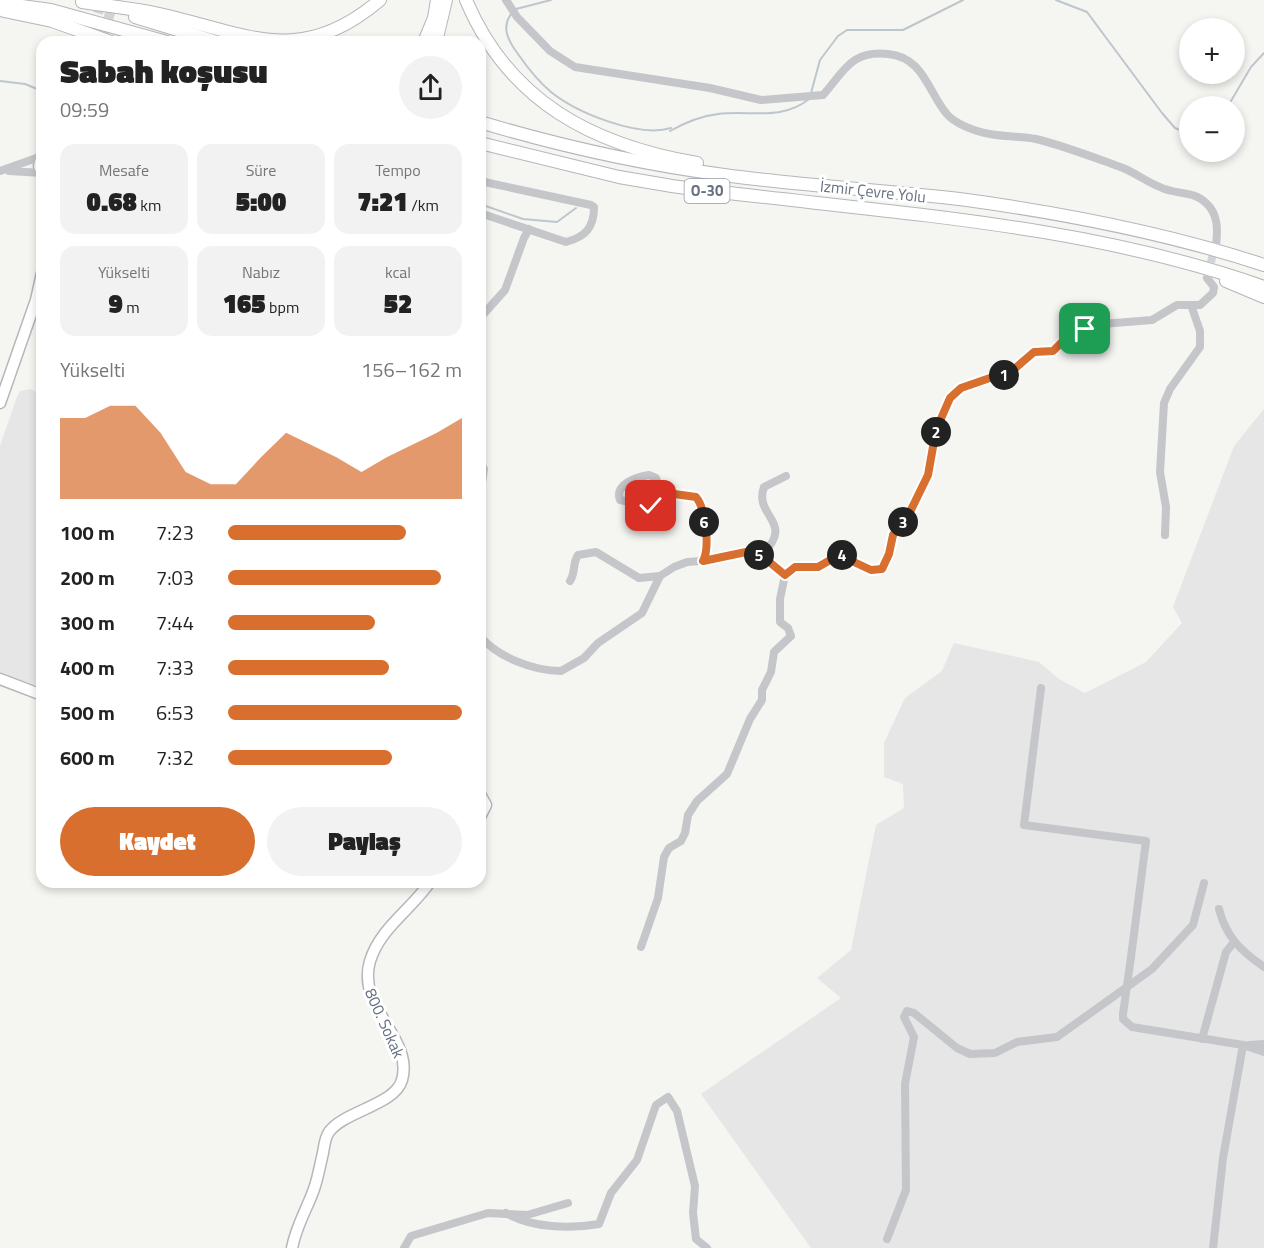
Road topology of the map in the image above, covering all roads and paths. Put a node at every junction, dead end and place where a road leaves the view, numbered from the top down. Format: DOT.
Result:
graph roads {
  1 [pos="380,0"];
  2 [pos="437,0"];
  3 [pos="446,0"];
  4 [pos="466,0"];
  5 [pos="506,0"];
  6 [pos="78,1"];
  7 [pos="0,3"];
  8 [pos="0,10"];
  9 [pos="94,36"];
  10 [pos="144,36"];
  11 [pos="197,36"];
  12 [pos="243,36"];
  13 [pos="309,36"];
  14 [pos="426,36"];
  15 [pos="437,36"];
  16 [pos="484,36"];
  17 [pos="486,40"];
  18 [pos="486,124"];
  19 [pos="486,144"];
  20 [pos="36,158"];
  21 [pos="0,171"];
  22 [pos="36,173"];
  23 [pos="486,182"];
  24 [pos="834,187"];
  25 [pos="486,215"];
  26 [pos="529,230"];
  27 [pos="1215,245"];
  28 [pos="1149,254"];
  29 [pos="1264,265"];
  30 [pos="1207,278"];
  31 [pos="1264,287"];
  32 [pos="1264,297"];
  33 [pos="36,300"];
  34 [pos="1191,305"];
  35 [pos="486,311"];
  36 [pos="0,403"];
  37 [pos="786,476"];
  38 [pos="667,493"];
  39 [pos="1166,535"];
  40 [pos="761,555"];
  41 [pos="703,561"];
  42 [pos="785,575"];
  43 [pos="660,576"];
  44 [pos="570,581"];
  45 [pos="486,642"];
  46 [pos="0,679"];
  47 [pos="1041,688"];
  48 [pos="36,693"];
  49 [pos="1204,883"];
  50 [pos="425,888"];
  51 [pos="1219,909"];
  52 [pos="1234,942"];
  53 [pos="641,946"];
  54 [pos="1264,967"];
  55 [pos="1202,1039"];
  56 [pos="1264,1044"];
  57 [pos="1243,1045"];
  58 [pos="1264,1052"];
  59 [pos="568,1203"];
  60 [pos="506,1213"];
  61 [pos="887,1239"];
  62 [pos="291,1248"];
  63 [pos="404,1248"];
  64 [pos="707,1248"];
  65 [pos="1213,1248"];
  1 -- 13 [label="highway"];
  2 -- 14 [label="highway"];
  3 -- 15 [label="highway"];
  4 -- 16 [label="highway"];
  5 -- 27 [label="street"];
  6 -- 11 [label="highway"];
  6 -- 12 [label="highway"];
  7 -- 10 [label="highway"];
  8 -- 9 [label="highway"];
  17 -- 24 [label="highway"];
  18 -- 24 [label="highway, İzmir Çevre Yolu / O-30"];
  19 -- 28 [label="highway, İzmir Çevre Yolu / O-30"];
  20 -- 21 [label="street"];
  21 -- 22 [label="street"];
  23 -- 26 [label="street"];
  24 -- 29 [label="highway, İzmir Çevre Yolu / O-30"];
  25 -- 26 [label="street"];
  26 -- 35 [label="street"];
  28 -- 31 [label="highway, İzmir Çevre Yolu / O-30"];
  28 -- 32 [label="highway"];
  30 -- 34 [label="street"];
  33 -- 36 [label="main road"];
  34 -- 39 [label="street"];
  34 -- 42 [label="street"];
  37 -- 40 [label="street"];
  38 -- 38 [label="street"];
  38 -- 41 [label="street"];
  40 -- 41 [label="street"];
  40 -- 42 [label="street"];
  41 -- 43 [label="street"];
  42 -- 53 [label="street"];
  43 -- 44 [label="street"];
  43 -- 45 [label="street"];
  46 -- 48 [label="main road"];
  47 -- 55 [label="street, bridge"];
  49 -- 61 [label="street"];
  50 -- 62 [label="main road, 800. Sokak"];
  51 -- 52 [label="street"];
  52 -- 54 [label="street"];
  52 -- 55 [label="street"];
  55 -- 57 [label="street"];
  56 -- 57 [label="street"];
  57 -- 58 [label="street"];
  57 -- 65 [label="street"];
  59 -- 60 [label="street"];
  60 -- 63 [label="street"];
  60 -- 64 [label="street"];
}
